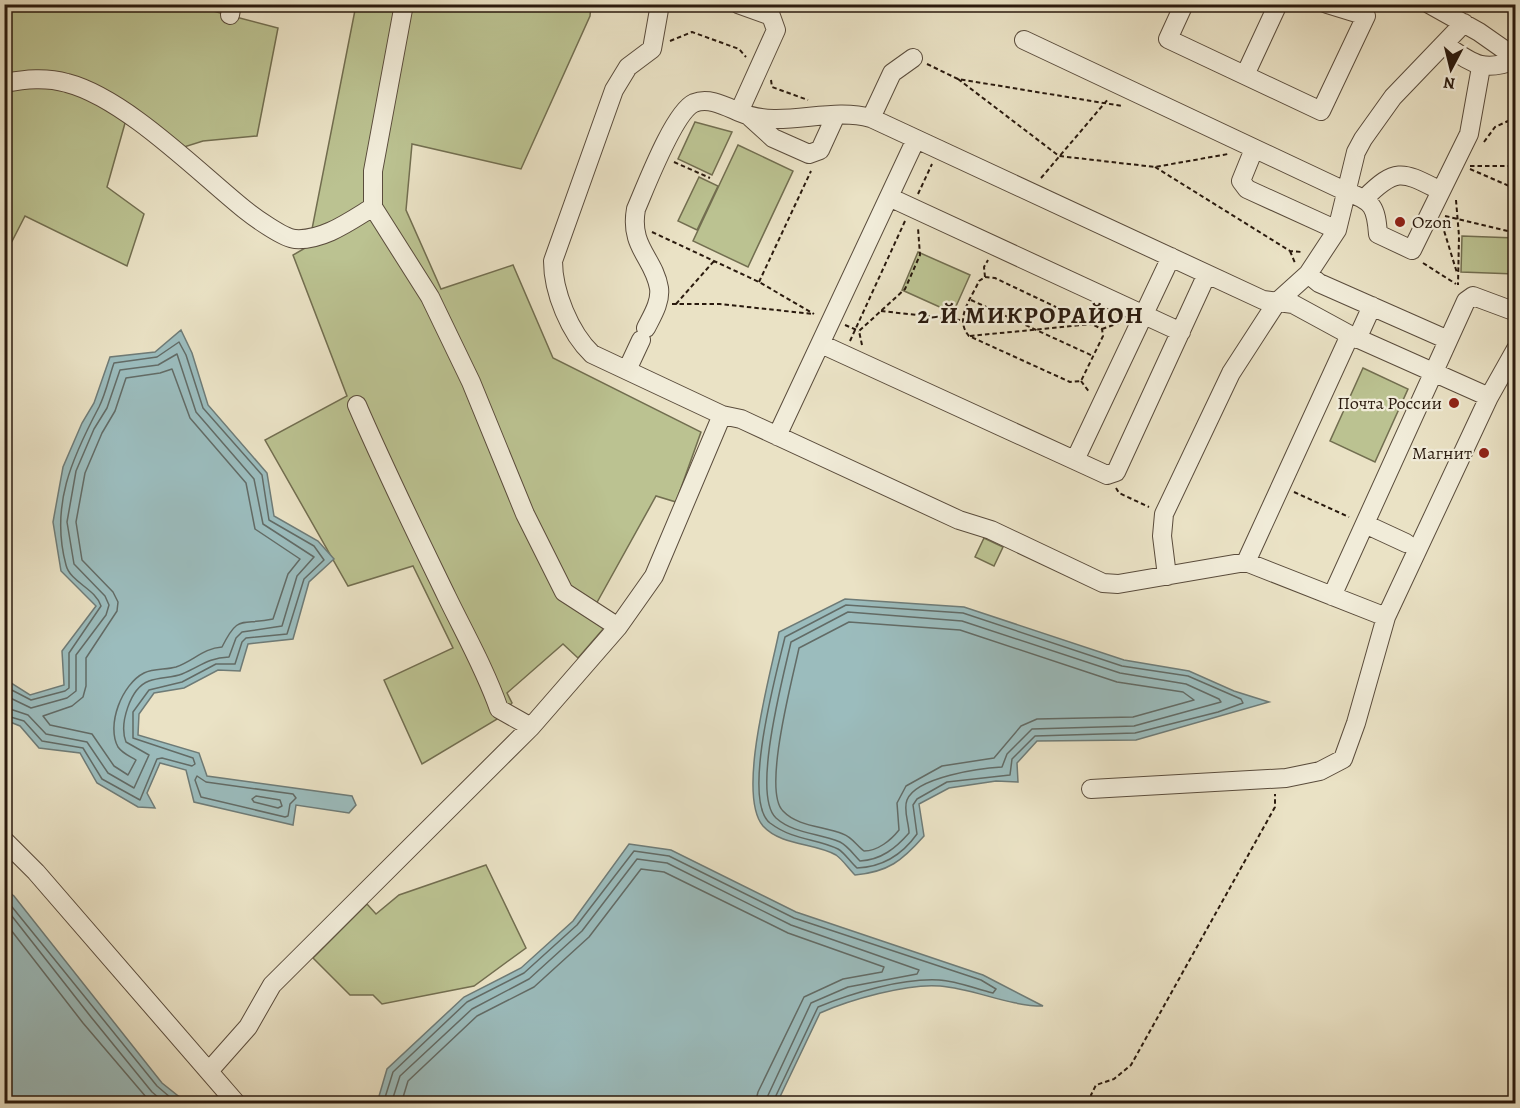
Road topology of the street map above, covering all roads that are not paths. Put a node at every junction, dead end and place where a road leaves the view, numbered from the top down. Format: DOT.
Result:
graph roads {
  1 [pos="404,4"];
  2 [pos="660,4"];
  3 [pos="738,4"];
  4 [pos="1184,4"];
  5 [pos="1278,4"];
  6 [pos="1327,4"];
  7 [pos="1429,4"];
  8 [pos="1464,24"];
  9 [pos="1024,40"];
  10 [pos="1444,44"];
  11 [pos="913,58"];
  12 [pos="1515,59"];
  13 [pos="1481,67"];
  14 [pos="1245,75"];
  15 [pos="4,83"];
  16 [pos="744,114"];
  17 [pos="836,115"];
  18 [pos="871,118"];
  19 [pos="916,139"];
  20 [pos="1254,149"];
  21 [pos="1347,192"];
  22 [pos="1448,192"];
  23 [pos="889,197"];
  24 [pos="1365,198"];
  25 [pos="374,207"];
  26 [pos="1337,230"];
  27 [pos="1171,257"];
  28 [pos="1207,274"];
  29 [pos="1308,274"];
  30 [pos="1277,302"];
  31 [pos="1372,306"];
  32 [pos="1515,312"];
  33 [pos="1143,315"];
  34 [pos="1180,332"];
  35 [pos="1353,337"];
  36 [pos="1448,340"];
  37 [pos="820,344"];
  38 [pos="1515,349"];
  39 [pos="627,370"];
  40 [pos="1433,373"];
  41 [pos="1489,397"];
  42 [pos="357,405"];
  43 [pos="722,415"];
  44 [pos="777,436"];
  45 [pos="1075,460"];
  46 [pos="1365,524"];
  47 [pos="1406,543"];
  48 [pos="1246,562"];
  49 [pos="1167,576"];
  50 [pos="1332,596"];
  51 [pos="1386,617"];
  52 [pos="618,627"];
  53 [pos="531,726"];
  54 [pos="1091,789"];
  55 [pos="4,840"];
  56 [pos="209,1071"];
  57 [pos="237,1104"];
  1 -- 25 [label="street"];
  2 -- 39 [label="street"];
  3 -- 16 [label="street"];
  4 -- 14 [label="street"];
  5 -- 14 [label="street"];
  6 -- 14 [label="street"];
  7 -- 8 [label="street"];
  8 -- 10 [label="street"];
  8 -- 12 [label="street"];
  9 -- 20 [label="street"];
  10 -- 13 [label="street"];
  10 -- 21 [label="street"];
  11 -- 18 [label="street"];
  12 -- 13 [label="street"];
  13 -- 22 [label="street"];
  15 -- 25 [label="street"];
  16 -- 17 [label="street"];
  16 -- 17 [label="street"];
  16 -- 39 [label="street"];
  17 -- 18 [label="street"];
  18 -- 19 [label="street"];
  19 -- 23 [label="street"];
  19 -- 27 [label="street"];
  20 -- 21 [label="street"];
  20 -- 26 [label="street"];
  21 -- 24 [label="street"];
  21 -- 26 [label="street"];
  22 -- 24 [label="street"];
  22 -- 24 [label="street"];
  23 -- 33 [label="street"];
  23 -- 37 [label="street"];
  25 -- 52 [label="street"];
  26 -- 29 [label="street"];
  27 -- 28 [label="street"];
  27 -- 33 [label="street"];
  28 -- 30 [label="street"];
  28 -- 34 [label="street"];
  29 -- 30 [label="street"];
  29 -- 31 [label="street"];
  30 -- 35 [label="street"];
  30 -- 49 [label="street"];
  31 -- 35 [label="street"];
  31 -- 36 [label="street"];
  32 -- 36 [label="street"];
  33 -- 34 [label="street"];
  33 -- 45 [label="street"];
  34 -- 45 [label="street"];
  35 -- 40 [label="street"];
  35 -- 48 [label="street"];
  36 -- 40 [label="street"];
  37 -- 44 [label="street"];
  37 -- 45 [label="street"];
  38 -- 41 [label="street"];
  39 -- 43 [label="street"];
  40 -- 41 [label="street"];
  40 -- 46 [label="street"];
  41 -- 51 [label="street"];
  42 -- 53 [label="street"];
  43 -- 44 [label="street"];
  43 -- 52 [label="street"];
  44 -- 49 [label="street"];
  46 -- 47 [label="street"];
  46 -- 50 [label="street"];
  48 -- 49 [label="street"];
  48 -- 50 [label="street"];
  50 -- 51 [label="street"];
  51 -- 54 [label="street"];
  52 -- 53 [label="street"];
  53 -- 56 [label="street"];
  55 -- 56 [label="street"];
  56 -- 57 [label="street"];
}
